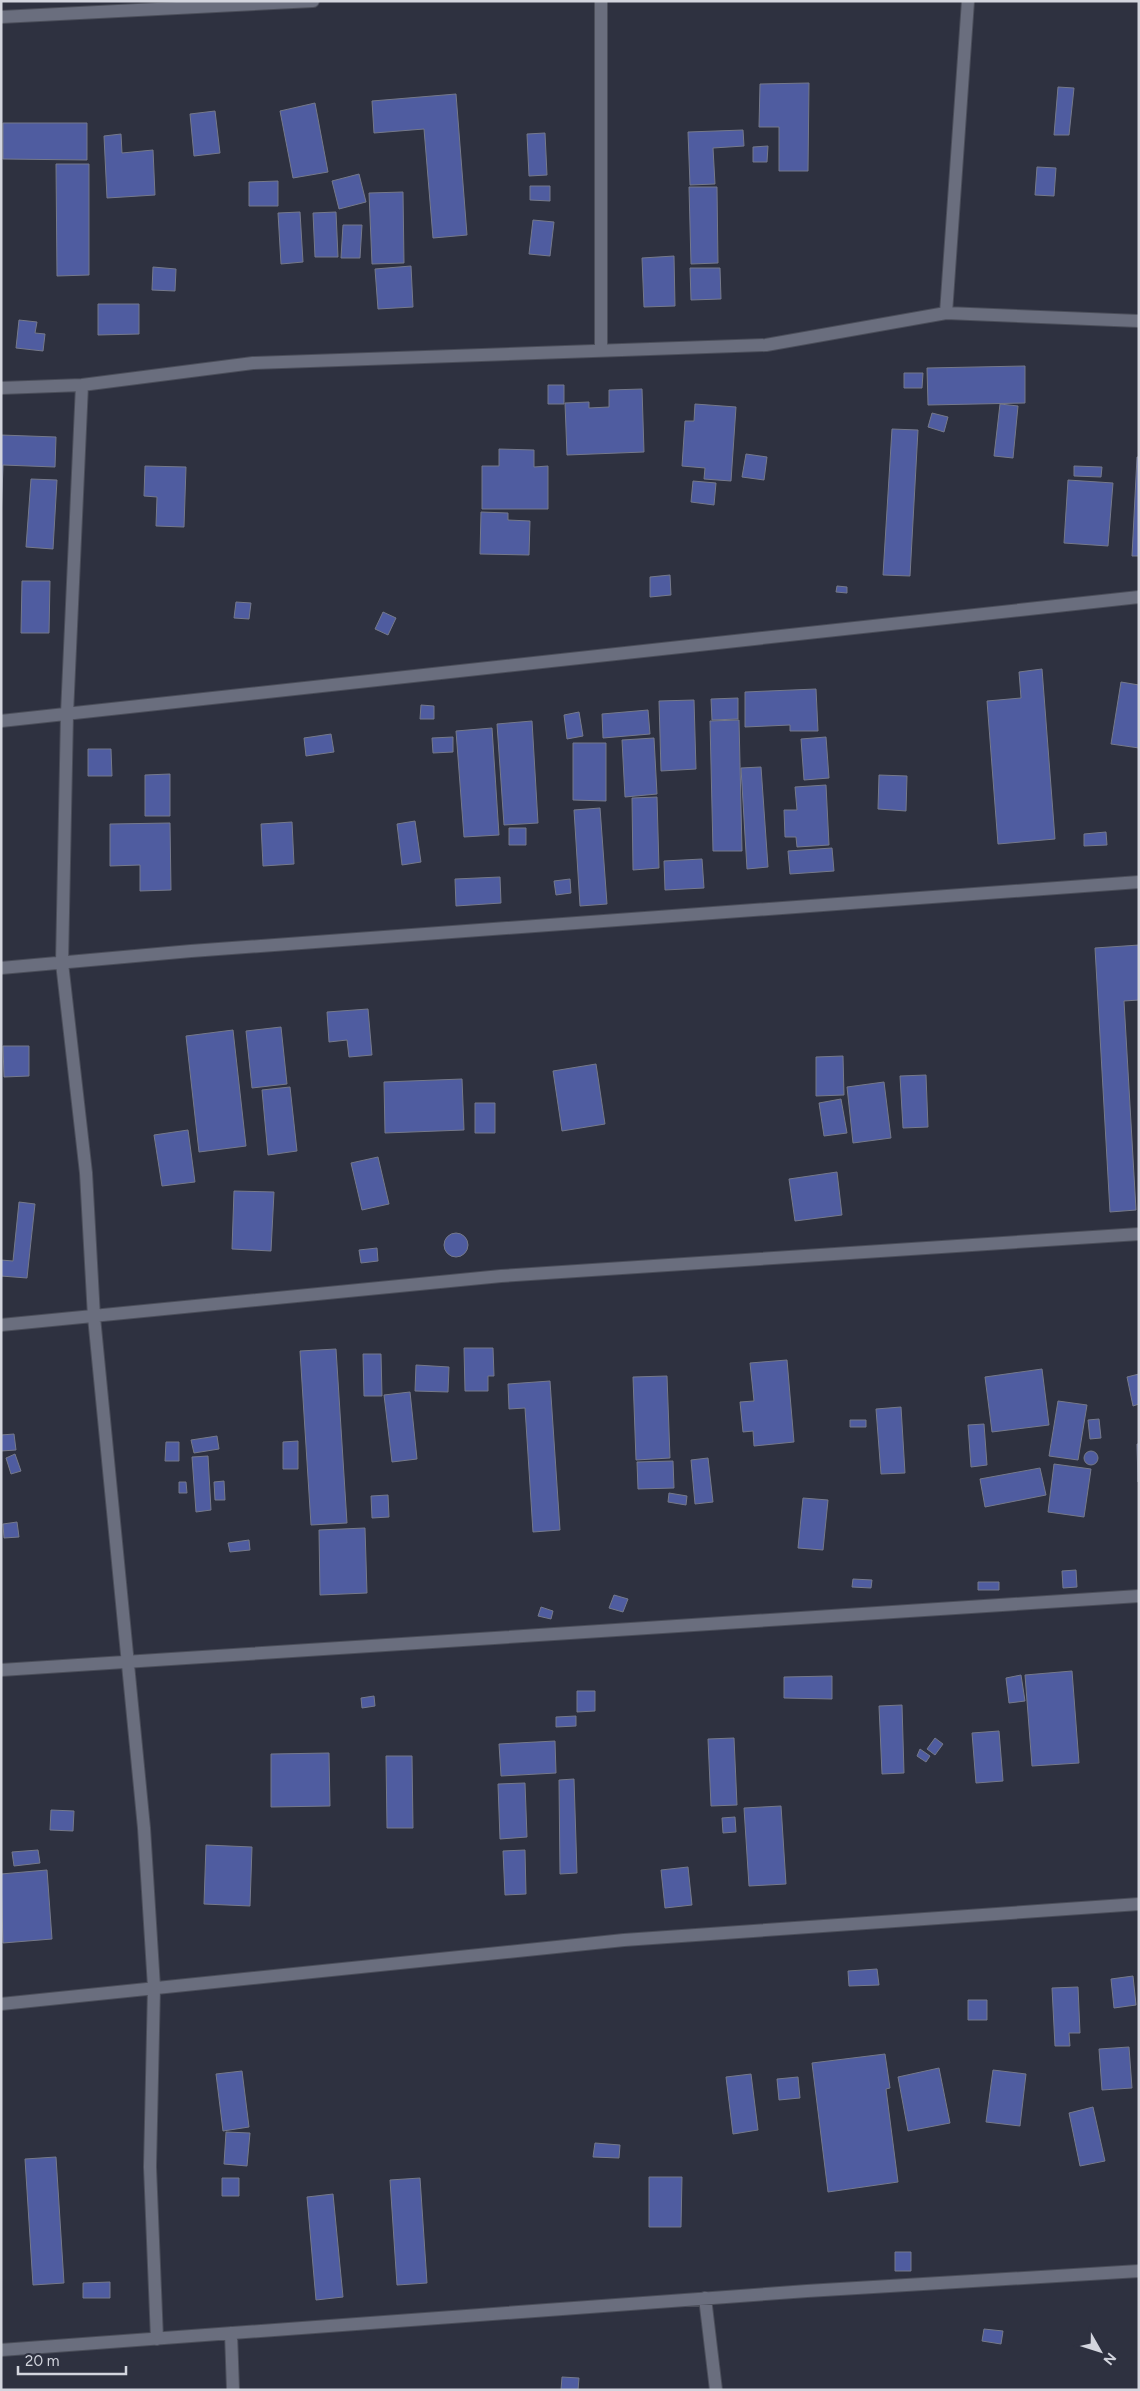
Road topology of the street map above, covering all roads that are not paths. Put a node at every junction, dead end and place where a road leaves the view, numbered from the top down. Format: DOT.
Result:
graph roads {
  1 [pos="313,1"];
  2 [pos="601,1"];
  3 [pos="968,1"];
  4 [pos="1,17"];
  5 [pos="946,313"];
  6 [pos="1139,321"];
  7 [pos="601,350"];
  8 [pos="82,385"];
  9 [pos="1,388"];
  10 [pos="1139,597"];
  11 [pos="67,714"];
  12 [pos="1,721"];
  13 [pos="1139,882"];
  14 [pos="62,963"];
  15 [pos="1,968"];
  16 [pos="1139,1234"];
  17 [pos="94,1317"];
  18 [pos="1,1325"];
  19 [pos="1139,1596"];
  20 [pos="127,1662"];
  21 [pos="1,1670"];
  22 [pos="1139,1904"];
  23 [pos="154,1987"];
  24 [pos="1,2004"];
  25 [pos="1139,2271"];
  26 [pos="706,2298"];
  27 [pos="231,2333"];
  28 [pos="157,2339"];
  29 [pos="1,2350"];
  30 [pos="233,2390"];
  31 [pos="716,2390"];
  1 -- 4 [label="street"];
  2 -- 7 [label="street"];
  3 -- 5 [label="street"];
  5 -- 6 [label="street"];
  5 -- 7 [label="street"];
  7 -- 8 [label="street"];
  8 -- 9 [label="street"];
  8 -- 11 [label="street"];
  10 -- 11 [label="street"];
  11 -- 12 [label="street"];
  11 -- 14 [label="street"];
  13 -- 14 [label="street"];
  14 -- 15 [label="street"];
  14 -- 17 [label="street"];
  16 -- 17 [label="street"];
  17 -- 18 [label="street"];
  17 -- 20 [label="street"];
  19 -- 20 [label="street"];
  20 -- 21 [label="street"];
  20 -- 23 [label="street"];
  22 -- 23 [label="street"];
  23 -- 24 [label="street"];
  23 -- 28 [label="street"];
  25 -- 26 [label="street"];
  26 -- 27 [label="street"];
  26 -- 31 [label="street"];
  27 -- 28 [label="street"];
  27 -- 30 [label="street"];
  28 -- 29 [label="street"];
}
